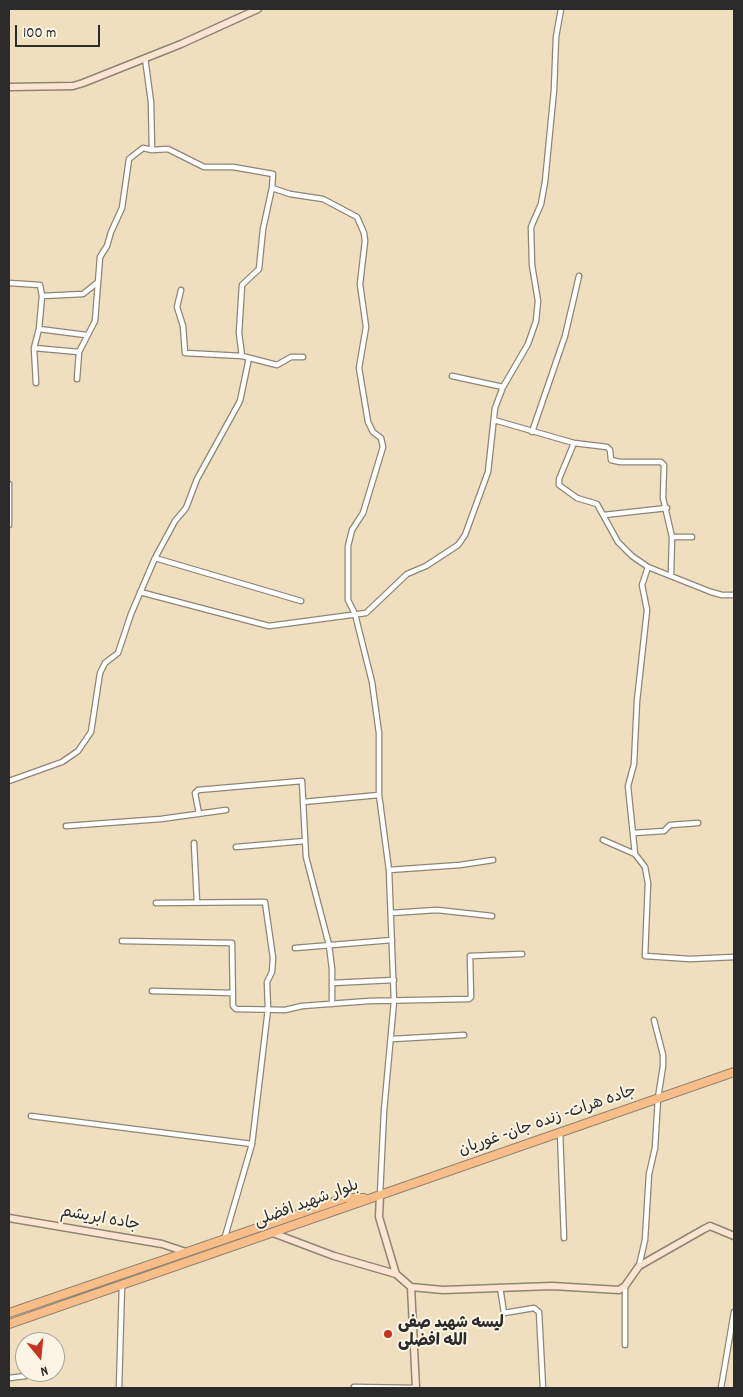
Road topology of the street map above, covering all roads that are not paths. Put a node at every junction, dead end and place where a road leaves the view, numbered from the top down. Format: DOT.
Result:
graph roads {
  1 [pos="258,9"];
  2 [pos="561,9"];
  3 [pos="146,58"];
  4 [pos="9,87"];
  5 [pos="152,150"];
  6 [pos="272,188"];
  7 [pos="579,276"];
  8 [pos="98,282"];
  9 [pos="9,283"];
  10 [pos="181,290"];
  11 [pos="42,296"];
  12 [pos="39,329"];
  13 [pos="86,335"];
  14 [pos="34,348"];
  15 [pos="78,352"];
  16 [pos="242,356"];
  17 [pos="303,357"];
  18 [pos="249,358"];
  19 [pos="452,376"];
  20 [pos="77,379"];
  21 [pos="36,383"];
  22 [pos="503,387"];
  23 [pos="494,420"];
  24 [pos="532,432"];
  25 [pos="574,443"];
  26 [pos="9,484"];
  27 [pos="667,508"];
  28 [pos="604,515"];
  29 [pos="9,525"];
  30 [pos="672,537"];
  31 [pos="692,537"];
  32 [pos="155,558"];
  33 [pos="648,567"];
  34 [pos="670,574"];
  35 [pos="140,592"];
  36 [pos="734,595"];
  37 [pos="301,601"];
  38 [pos="355,614"];
  39 [pos="9,781"];
  40 [pos="379,795"];
  41 [pos="303,802"];
  42 [pos="226,810"];
  43 [pos="199,814"];
  44 [pos="698,823"];
  45 [pos="66,826"];
  46 [pos="634,833"];
  47 [pos="603,840"];
  48 [pos="305,841"];
  49 [pos="194,843"];
  50 [pos="236,847"];
  51 [pos="635,854"];
  52 [pos="493,860"];
  53 [pos="389,870"];
  54 [pos="156,902"];
  55 [pos="196,902"];
  56 [pos="390,913"];
  57 [pos="492,916"];
  58 [pos="392,940"];
  59 [pos="122,941"];
  60 [pos="329,945"];
  61 [pos="295,948"];
  62 [pos="522,954"];
  63 [pos="734,957"];
  64 [pos="394,980"];
  65 [pos="332,983"];
  66 [pos="152,991"];
  67 [pos="233,992"];
  68 [pos="394,1002"];
  69 [pos="332,1004"];
  70 [pos="268,1009"];
  71 [pos="654,1020"];
  72 [pos="464,1035"];
  73 [pos="392,1039"];
  74 [pos="734,1072"];
  75 [pos="658,1098"];
  76 [pos="31,1116"];
  77 [pos="560,1132"];
  78 [pos="252,1144"];
  79 [pos="380,1194"];
  80 [pos="371,1197"];
  81 [pos="9,1218"];
  82 [pos="273,1233"];
  83 [pos="734,1236"];
  84 [pos="564,1238"];
  85 [pos="224,1240"];
  86 [pos="186,1252"];
  87 [pos="640,1266"];
  88 [pos="396,1274"];
  89 [pos="122,1285"];
  90 [pos="625,1286"];
  91 [pos="411,1287"];
  92 [pos="500,1287"];
  93 [pos="734,1312"];
  94 [pos="9,1313"];
  95 [pos="9,1324"];
  96 [pos="624,1345"];
  97 [pos="354,1387"];
  98 [pos="119,1388"];
  99 [pos="415,1388"];
  100 [pos="543,1388"];
  101 [pos="721,1388"];
  1 -- 3 [label="main road"];
  2 -- 22 [label="street"];
  3 -- 4 [label="main road"];
  3 -- 5 [label="street"];
  5 -- 6 [label="street"];
  5 -- 8 [label="street"];
  6 -- 16 [label="street"];
  6 -- 38 [label="street"];
  7 -- 24 [label="street"];
  8 -- 11 [label="street"];
  8 -- 13 [label="street"];
  9 -- 11 [label="street"];
  10 -- 16 [label="street"];
  11 -- 12 [label="street"];
  12 -- 13 [label="street"];
  12 -- 14 [label="street"];
  13 -- 15 [label="street"];
  14 -- 15 [label="street"];
  14 -- 21 [label="street"];
  15 -- 20 [label="street"];
  16 -- 18 [label="street"];
  17 -- 18 [label="street"];
  18 -- 32 [label="street"];
  19 -- 22 [label="street"];
  22 -- 23 [label="street"];
  23 -- 24 [label="street"];
  23 -- 38 [label="street"];
  24 -- 25 [label="street"];
  25 -- 27 [label="street"];
  25 -- 28 [label="street"];
  26 -- 29 [label="street"];
  27 -- 28 [label="street"];
  27 -- 30 [label="street"];
  28 -- 33 [label="street"];
  30 -- 31 [label="street"];
  30 -- 34 [label="street"];
  32 -- 35 [label="street"];
  32 -- 37 [label="street"];
  33 -- 34 [label="street"];
  33 -- 46 [label="street"];
  34 -- 36 [label="street"];
  35 -- 38 [label="street"];
  35 -- 39 [label="street"];
  38 -- 40 [label="street"];
  40 -- 41 [label="street"];
  40 -- 53 [label="street"];
  41 -- 43 [label="street"];
  41 -- 48 [label="street"];
  42 -- 43 [label="street"];
  43 -- 45 [label="street"];
  44 -- 46 [label="street"];
  46 -- 51 [label="street"];
  47 -- 51 [label="street"];
  48 -- 50 [label="street"];
  48 -- 60 [label="street"];
  49 -- 55 [label="street"];
  51 -- 63 [label="street"];
  52 -- 53 [label="street"];
  53 -- 56 [label="street"];
  54 -- 55 [label="street"];
  55 -- 70 [label="street"];
  56 -- 57 [label="street"];
  56 -- 58 [label="street"];
  58 -- 60 [label="street"];
  58 -- 64 [label="street"];
  59 -- 67 [label="street"];
  60 -- 61 [label="street"];
  60 -- 65 [label="street"];
  62 -- 68 [label="street"];
  64 -- 65 [label="street"];
  64 -- 68 [label="street"];
  65 -- 69 [label="street"];
  66 -- 67 [label="street"];
  67 -- 70 [label="street"];
  68 -- 69 [label="street"];
  68 -- 73 [label="street"];
  69 -- 70 [label="street"];
  70 -- 78 [label="street"];
  71 -- 75 [label="street"];
  72 -- 73 [label="street"];
  73 -- 79 [label="street"];
  74 -- 75 [label="main road, جاده هرات- زنده جان- غوریان"];
  75 -- 77 [label="main road, جاده هرات- زنده جان- غوریان"];
  75 -- 87 [label="street"];
  76 -- 78 [label="street"];
  77 -- 79 [label="main road, جاده هرات- زنده جان- غوریان"];
  77 -- 84 [label="street"];
  78 -- 85 [label="street"];
  79 -- 80 [label="main road, جاده هرات- زنده جان- غوریان"];
  79 -- 88 [label="main road"];
  80 -- 82 [label="main road, بلوار شهید افضلی"];
  80 -- 85 [label="main road, بلوار شهید افضلی"];
  81 -- 86 [label="main road, جاده ابریشم"];
  82 -- 88 [label="main road"];
  82 -- 89 [label="main road, بلوار شهید افضلی"];
  83 -- 87 [label="main road"];
  85 -- 86 [label="main road, بلوار شهید افضلی"];
  86 -- 94 [label="main road, بلوار شهید افضلی"];
  87 -- 90 [label="main road"];
  88 -- 91 [label="main road"];
  89 -- 95 [label="main road, بلوار شهید افضلی"];
  89 -- 98 [label="street"];
  90 -- 92 [label="main road"];
  90 -- 96 [label="street"];
  91 -- 92 [label="main road"];
  91 -- 99 [label="main road"];
  92 -- 100 [label="street"];
  93 -- 101 [label="street"];
  97 -- 99 [label="street"];
}
